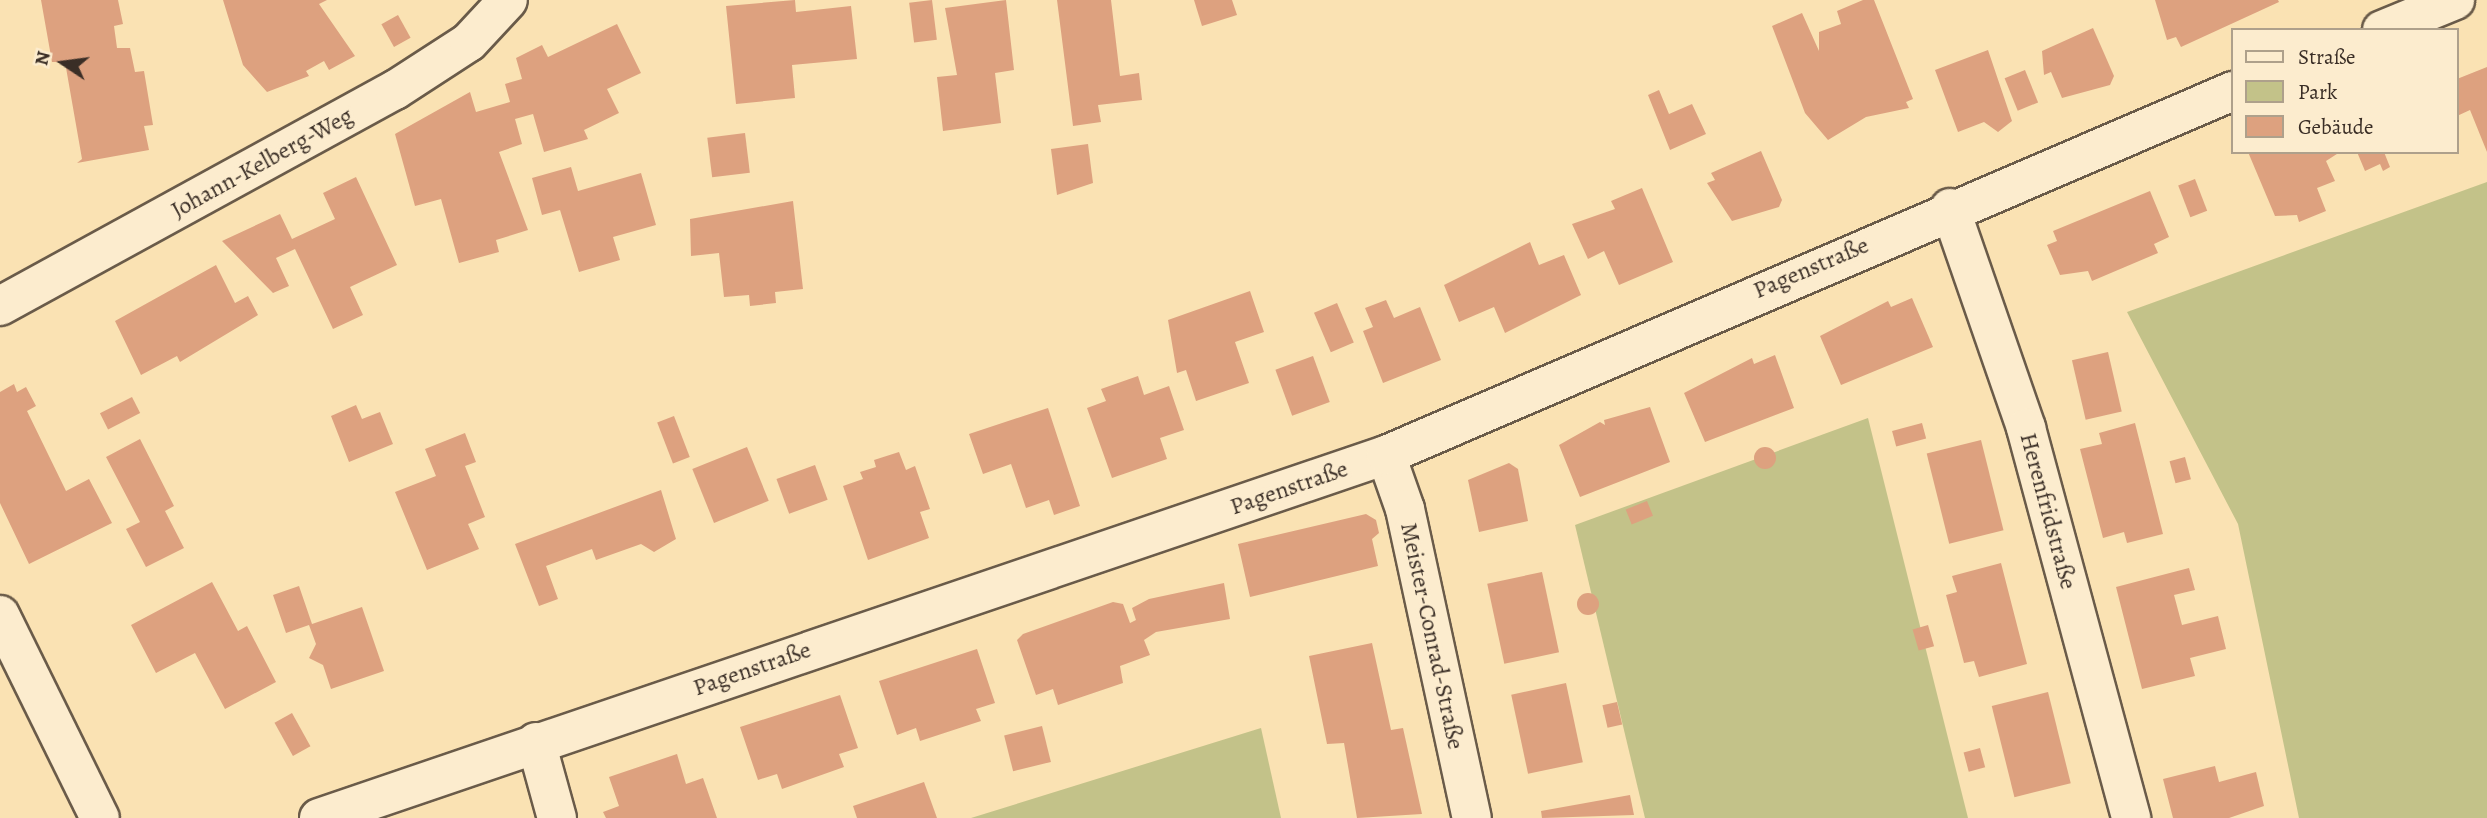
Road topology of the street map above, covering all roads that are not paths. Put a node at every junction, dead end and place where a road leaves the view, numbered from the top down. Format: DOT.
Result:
graph roads {
  1 [pos="508,0"];
  2 [pos="2455,0"];
  3 [pos="2387,28"];
  4 [pos="2232,91"];
  5 [pos="1950,208"];
  6 [pos="0,306"];
  7 [pos="1386,455"];
  8 [pos="0,615"];
  9 [pos="536,742"];
  10 [pos="100,818"];
  11 [pos="320,818"];
  12 [pos="557,818"];
  13 [pos="1472,818"];
  14 [pos="2131,818"];
  1 -- 6 [label="street, Johann-Kelberg-Weg"];
  2 -- 3 [label="street"];
  4 -- 5 [label="street, Pagenstraße"];
  5 -- 7 [label="street, Pagenstraße"];
  5 -- 14 [label="street, Herenfridstraße"];
  7 -- 9 [label="street, Pagenstraße"];
  7 -- 13 [label="street, Meister-Conrad-Straße"];
  8 -- 10 [label="street"];
  9 -- 11 [label="street, Pagenstraße"];
  9 -- 12 [label="street"];
}
